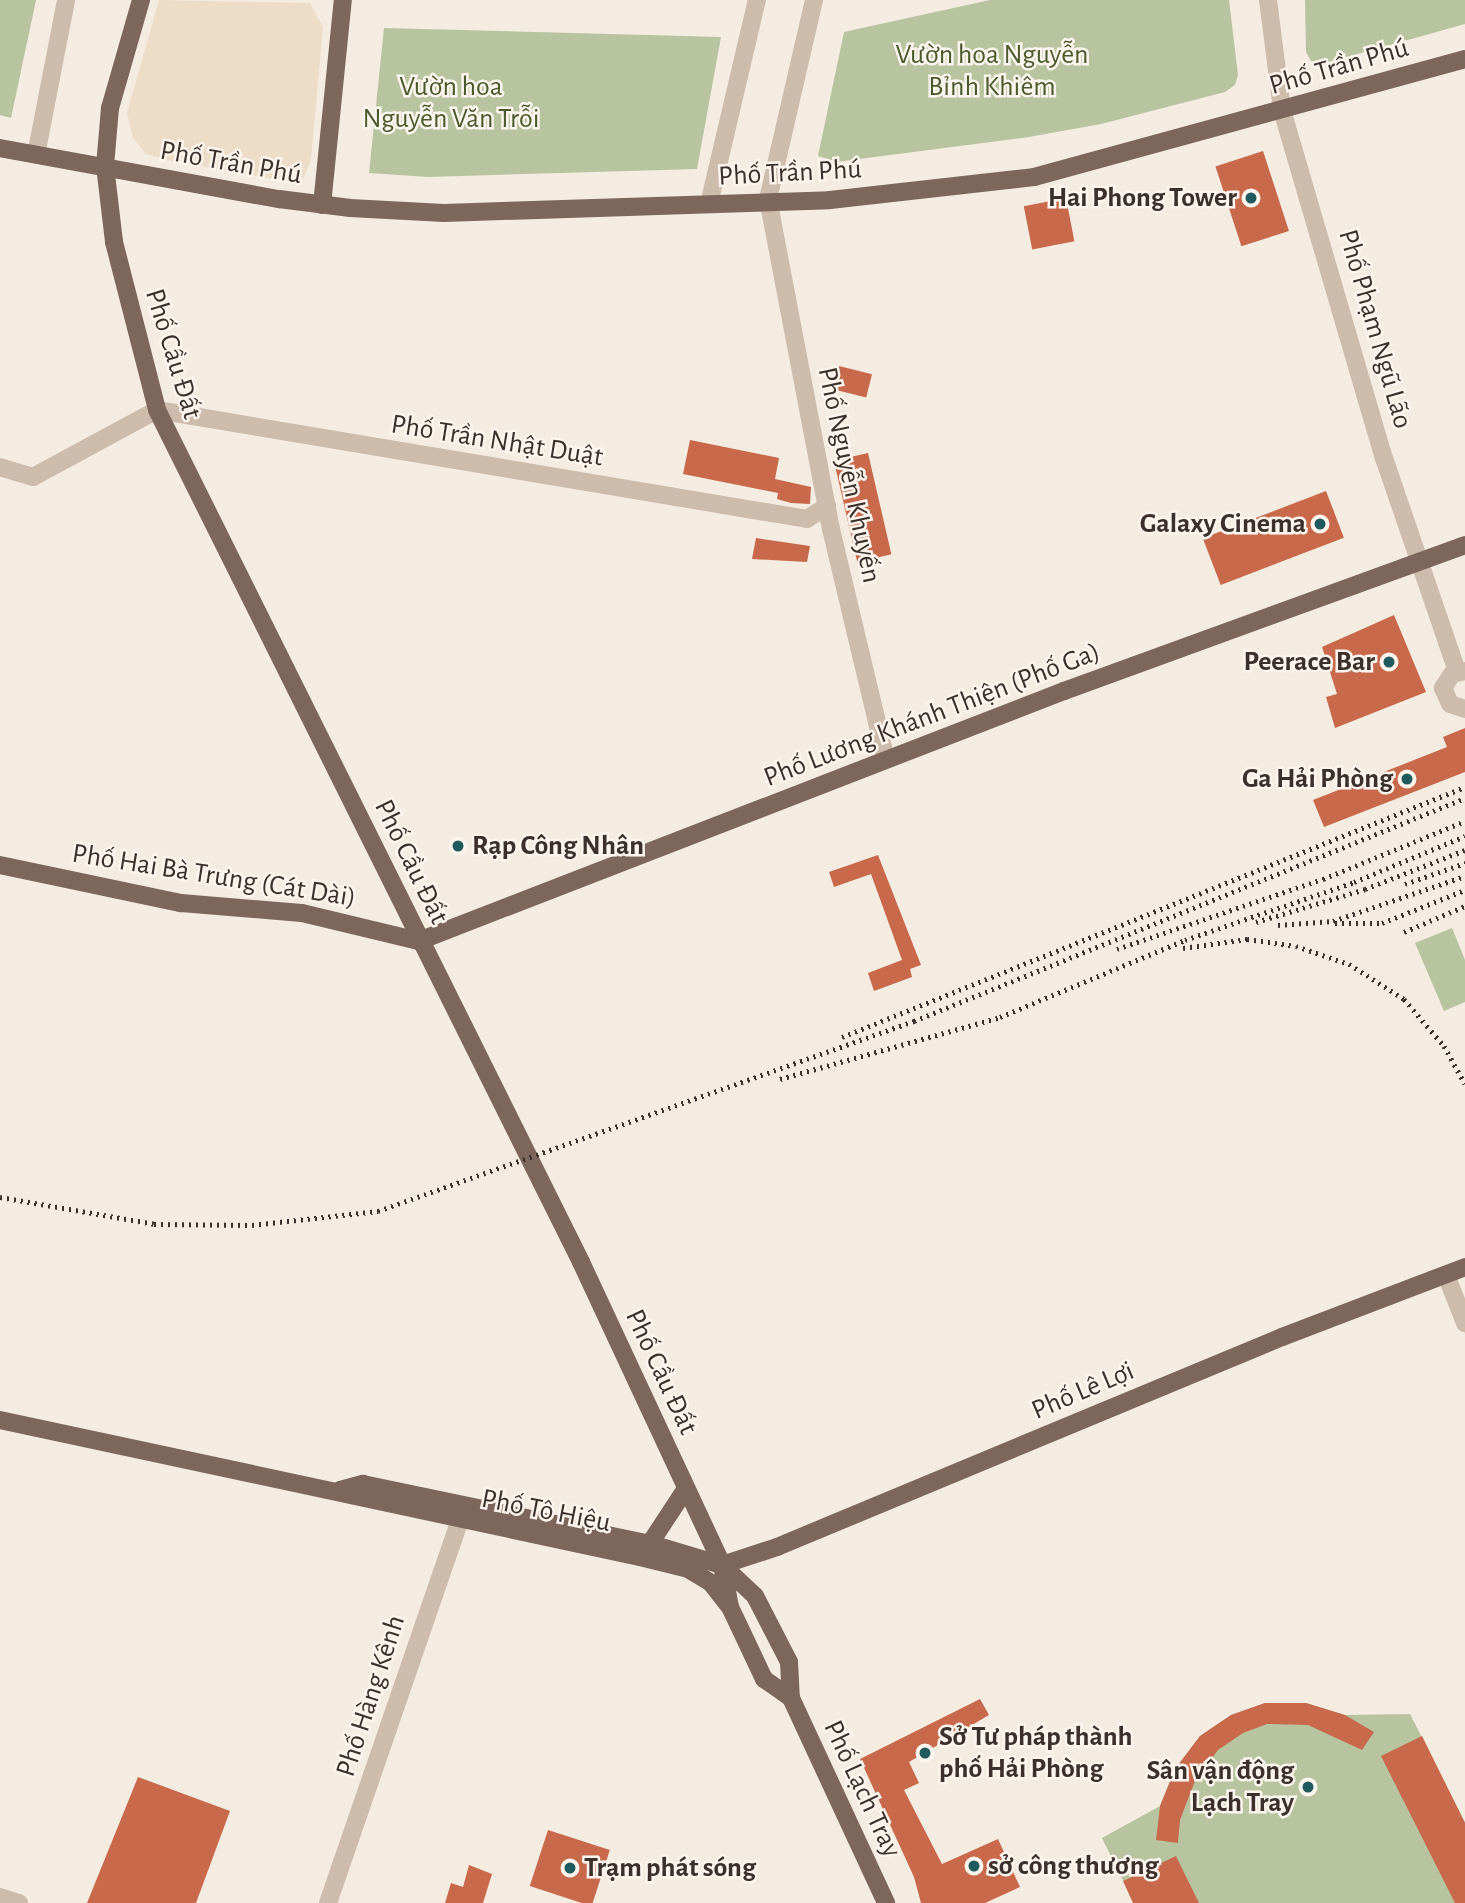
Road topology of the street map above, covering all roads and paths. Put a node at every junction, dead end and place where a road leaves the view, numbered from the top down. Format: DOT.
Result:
graph roads {
  1 [pos="66,0"];
  2 [pos="141,0"];
  3 [pos="343,0"];
  4 [pos="757,0"];
  5 [pos="814,0"];
  6 [pos="1268,0"];
  7 [pos="1465,59"];
  8 [pos="1282,110"];
  9 [pos="0,149"];
  10 [pos="36,155"];
  11 [pos="104,166"];
  12 [pos="768,199"];
  13 [pos="709,204"];
  14 [pos="322,205"];
  15 [pos="157,410"];
  16 [pos="0,467"];
  17 [pos="827,506"];
  18 [pos="807,519"];
  19 [pos="831,529"];
  20 [pos="1465,545"];
  21 [pos="1419,562"];
  22 [pos="1461,671"];
  23 [pos="1465,709"];
  24 [pos="886,759"];
  25 [pos="0,865"];
  26 [pos="419,941"];
  27 [pos="1465,1267"];
  28 [pos="1446,1275"];
  29 [pos="1465,1323"];
  30 [pos="0,1420"];
  31 [pos="685,1490"];
  32 [pos="462,1513"];
  33 [pos="645,1550"];
  34 [pos="722,1565"];
  35 [pos="730,1607"];
  36 [pos="791,1698"];
  37 [pos="0,1897"];
  38 [pos="19,1903"];
  39 [pos="328,1903"];
  40 [pos="886,1903"];
  1 -- 10 [label="street"];
  2 -- 11 [label="main road, Phố Cầu Đất"];
  3 -- 14 [label="main road"];
  4 -- 13 [label="street"];
  5 -- 12 [label="street"];
  6 -- 8 [label="street, Phố Phạm Ngũ Lão"];
  7 -- 8 [label="main road, Phố Trần Phú"];
  8 -- 12 [label="main road, Phố Trần Phú"];
  8 -- 21 [label="street, Phố Phạm Ngũ Lão"];
  9 -- 10 [label="main road, Phố Trần Phú"];
  10 -- 11 [label="main road, Phố Trần Phú"];
  11 -- 14 [label="main road, Phố Trần Phú"];
  11 -- 15 [label="main road, Phố Cầu Đất"];
  12 -- 13 [label="main road, Phố Trần Phú"];
  12 -- 17 [label="street, Phố Nguyễn Khuyến"];
  13 -- 14 [label="main road, Phố Trần Phú"];
  15 -- 16 [label="street"];
  15 -- 18 [label="street, Phố Trần Nhật Duật"];
  15 -- 26 [label="main road, Phố Cầu Đất"];
  17 -- 18 [label="street"];
  17 -- 19 [label="street, Phố Nguyễn Khuyến"];
  18 -- 19 [label="street, Phố Trần Nhật Duật"];
  19 -- 24 [label="street, Phố Nguyễn Khuyến"];
  20 -- 21 [label="main road, Phố Lương Khánh Thiện (Phố Ga)"];
  21 -- 22 [label="street, Phố Phạm Ngũ Lão"];
  21 -- 24 [label="main road, Phố Lương Khánh Thiện (Phố Ga)"];
  22 -- 23 [label="street"];
  24 -- 26 [label="main road, Phố Lương Khánh Thiện (Phố Ga)"];
  25 -- 26 [label="main road, Phố Hai Bà Trưng (Cát Dài)"];
  26 -- 31 [label="main road, Phố Cầu Đất"];
  27 -- 28 [label="main road, Phố Lê Lợi"];
  28 -- 29 [label="street"];
  28 -- 34 [label="main road, Phố Lê Lợi"];
  30 -- 32 [label="main road, Phố Tô Hiệu"];
  31 -- 33 [label="main road"];
  31 -- 34 [label="main road, Phố Cầu Đất"];
  32 -- 33 [label="main road, Phố Tô Hiệu"];
  32 -- 39 [label="street, Phố Hàng Kênh"];
  33 -- 34 [label="main road, Phố Tô Hiệu"];
  33 -- 35 [label="main road, Phố Tô Hiệu"];
  34 -- 35 [label="main road, Phố Lạch Tray"];
  34 -- 36 [label="main road, Phố Lạch Tray"];
  35 -- 36 [label="main road, Phố Lạch Tray"];
  36 -- 40 [label="main road, Phố Lạch Tray"];
  37 -- 38 [label="street"];
}
